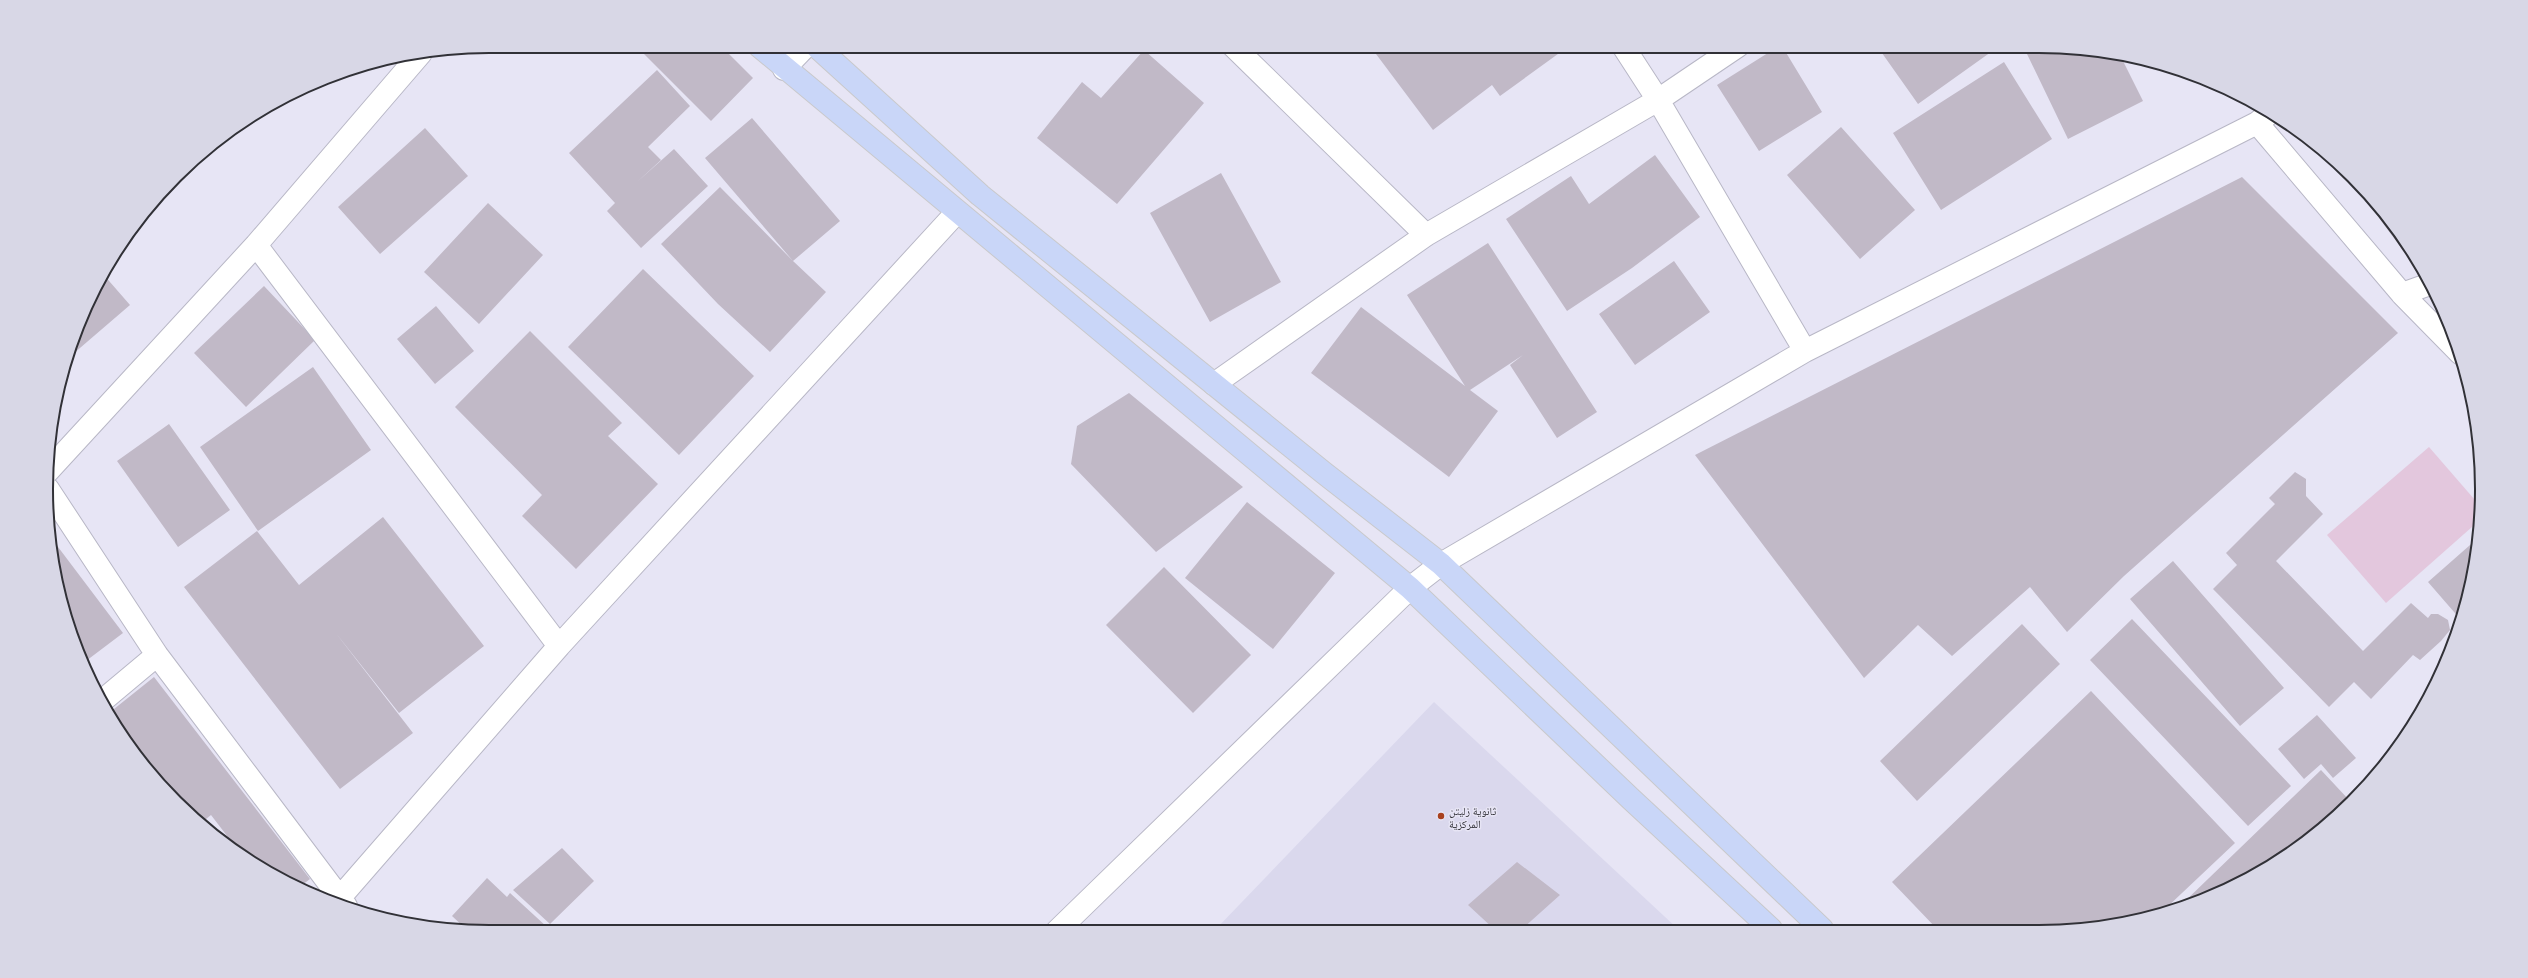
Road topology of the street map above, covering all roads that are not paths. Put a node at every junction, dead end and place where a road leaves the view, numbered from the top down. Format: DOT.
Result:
graph roads {
  1 [pos="767,53"];
  2 [pos="799,53"];
  3 [pos="824,53"];
  4 [pos="1240,53"];
  5 [pos="1628,53"];
  6 [pos="1728,53"];
  7 [pos="416,59"];
  8 [pos="784,69"];
  9 [pos="1658,100"];
  10 [pos="2263,118"];
  11 [pos="957,212"];
  12 [pos="1426,235"];
  13 [pos="256,245"];
  14 [pos="2425,286"];
  15 [pos="2402,294"];
  16 [pos="2450,342"];
  17 [pos="1805,351"];
  18 [pos="1214,384"];
  19 [pos="54,465"];
  20 [pos="53,497"];
  21 [pos="1441,564"];
  22 [pos="1410,588"];
  23 [pos="559,646"];
  24 [pos="157,655"];
  25 [pos="106,698"];
  26 [pos="337,897"];
  27 [pos="342,899"];
  28 [pos="1063,925"];
  29 [pos="1767,925"];
  30 [pos="1818,925"];
  1 -- 8 [label="main road"];
  2 -- 8 [label="street"];
  3 -- 18 [label="main road"];
  4 -- 12 [label="street"];
  5 -- 9 [label="street"];
  6 -- 9 [label="street"];
  7 -- 13 [label="street"];
  8 -- 11 [label="main road"];
  9 -- 12 [label="street"];
  9 -- 17 [label="street"];
  10 -- 15 [label="street"];
  10 -- 17 [label="street"];
  11 -- 22 [label="main road"];
  11 -- 23 [label="street"];
  12 -- 18 [label="street"];
  13 -- 19 [label="street"];
  13 -- 23 [label="street"];
  14 -- 15 [label="street"];
  15 -- 16 [label="street"];
  17 -- 21 [label="street"];
  18 -- 21 [label="main road"];
  20 -- 24 [label="street"];
  21 -- 22 [label="street"];
  21 -- 30 [label="main road"];
  22 -- 28 [label="street"];
  22 -- 29 [label="main road"];
  23 -- 27 [label="street"];
  24 -- 25 [label="street"];
  24 -- 26 [label="street"];
}
